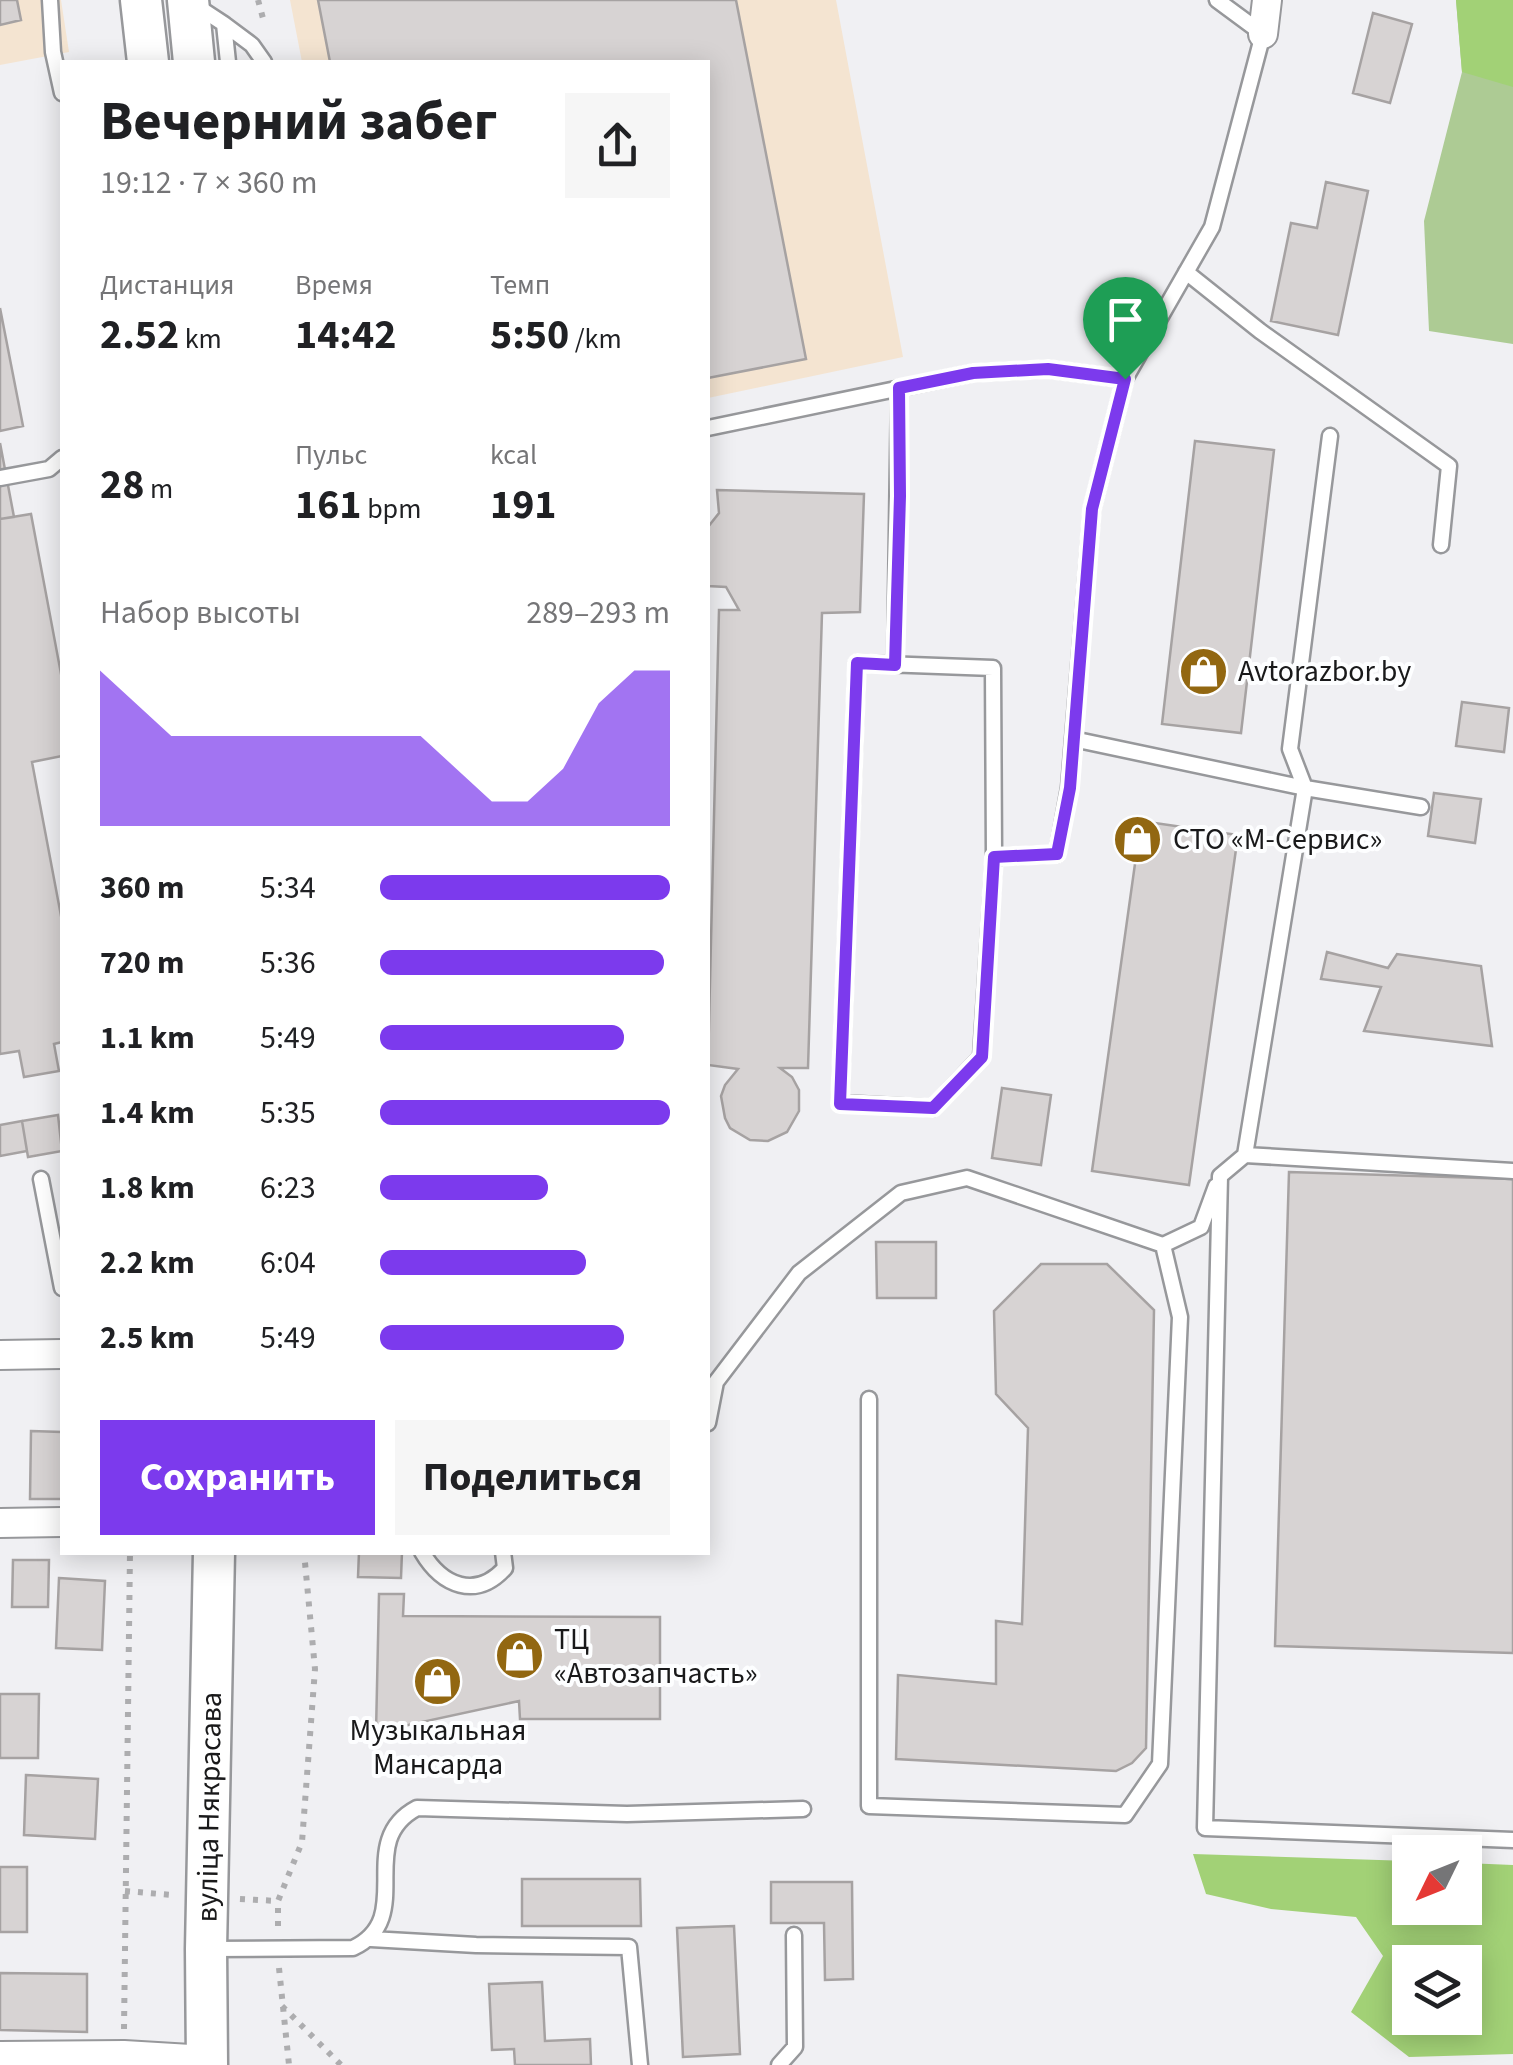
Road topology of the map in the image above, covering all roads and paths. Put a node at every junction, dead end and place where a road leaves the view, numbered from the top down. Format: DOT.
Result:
graph roads {
  1 [pos="50,0"];
  2 [pos="140,0"];
  3 [pos="188,0"];
  4 [pos="1216,0"];
  5 [pos="1267,0"];
  6 [pos="224,24"];
  7 [pos="1263,34"];
  8 [pos="148,60"];
  9 [pos="194,60"];
  10 [pos="228,60"];
  11 [pos="263,60"];
  12 [pos="60,83"];
  13 [pos="1186,272"];
  14 [pos="1125,379"];
  15 [pos="899,388"];
  16 [pos="710,428"];
  17 [pos="1330,436"];
  18 [pos="60,460"];
  19 [pos="0,478"];
  20 [pos="1441,545"];
  21 [pos="895,665"];
  22 [pos="1073,739"];
  23 [pos="1305,788"];
  24 [pos="1421,806"];
  25 [pos="994,857"];
  26 [pos="1244,1155"];
  27 [pos="1513,1172"];
  28 [pos="1220,1176"];
  29 [pos="41,1179"];
  30 [pos="1163,1244"];
  31 [pos="60,1278"];
  32 [pos="60,1354"];
  33 [pos="0,1355"];
  34 [pos="869,1398"];
  35 [pos="710,1413"];
  36 [pos="60,1522"];
  37 [pos="0,1523"];
  38 [pos="130,1555"];
  39 [pos="214,1555"];
  40 [pos="304,1555"];
  41 [pos="424,1555"];
  42 [pos="504,1555"];
  43 [pos="803,1809"];
  44 [pos="1513,1840"];
  45 [pos="794,1935"];
  46 [pos="370,1939"];
  47 [pos="206,1949"];
  48 [pos="278,1949"];
  49 [pos="282,2005"];
  50 [pos="124,2055"];
  51 [pos="0,2056"];
  52 [pos="207,2063"];
  53 [pos="288,2065"];
  54 [pos="341,2065"];
  55 [pos="640,2065"];
  56 [pos="778,2065"];
  1 -- 12 [label="lane"];
  2 -- 8 [label="main road"];
  3 -- 6 [label="lane"];
  3 -- 9 [label="main road"];
  4 -- 7 [label="lane"];
  5 -- 7 [label="street"];
  6 -- 10 [label="lane"];
  6 -- 11 [label="lane"];
  7 -- 13 [label="lane"];
  13 -- 14 [label="lane"];
  13 -- 20 [label="lane"];
  14 -- 15 [label="lane"];
  14 -- 22 [label="lane"];
  15 -- 16 [label="lane"];
  15 -- 21 [label="lane"];
  17 -- 23 [label="lane"];
  18 -- 19 [label="lane"];
  21 -- 25 [label="lane"];
  21 -- 25 [label="lane"];
  22 -- 23 [label="lane"];
  22 -- 25 [label="lane"];
  23 -- 24 [label="lane"];
  23 -- 26 [label="lane"];
  26 -- 27 [label="lane"];
  26 -- 28 [label="lane"];
  28 -- 30 [label="lane"];
  28 -- 44 [label="lane"];
  29 -- 31 [label="lane"];
  30 -- 34 [label="lane"];
  30 -- 35 [label="lane"];
  32 -- 33 [label="street"];
  36 -- 37 [label="street"];
  38 -- 50 [label="path"];
  39 -- 47 [label="main road, вуліца Някрасава"];
  40 -- 48 [label="path"];
  41 -- 42 [label="lane"];
  43 -- 46 [label="lane"];
  45 -- 56 [label="lane"];
  46 -- 48 [label="lane"];
  46 -- 55 [label="lane"];
  47 -- 48 [label="lane"];
  47 -- 52 [label="main road, вуліца Някрасава"];
  48 -- 49 [label="path"];
  49 -- 53 [label="path"];
  49 -- 54 [label="path"];
  50 -- 51 [label="street"];
  50 -- 52 [label="street"];
}
